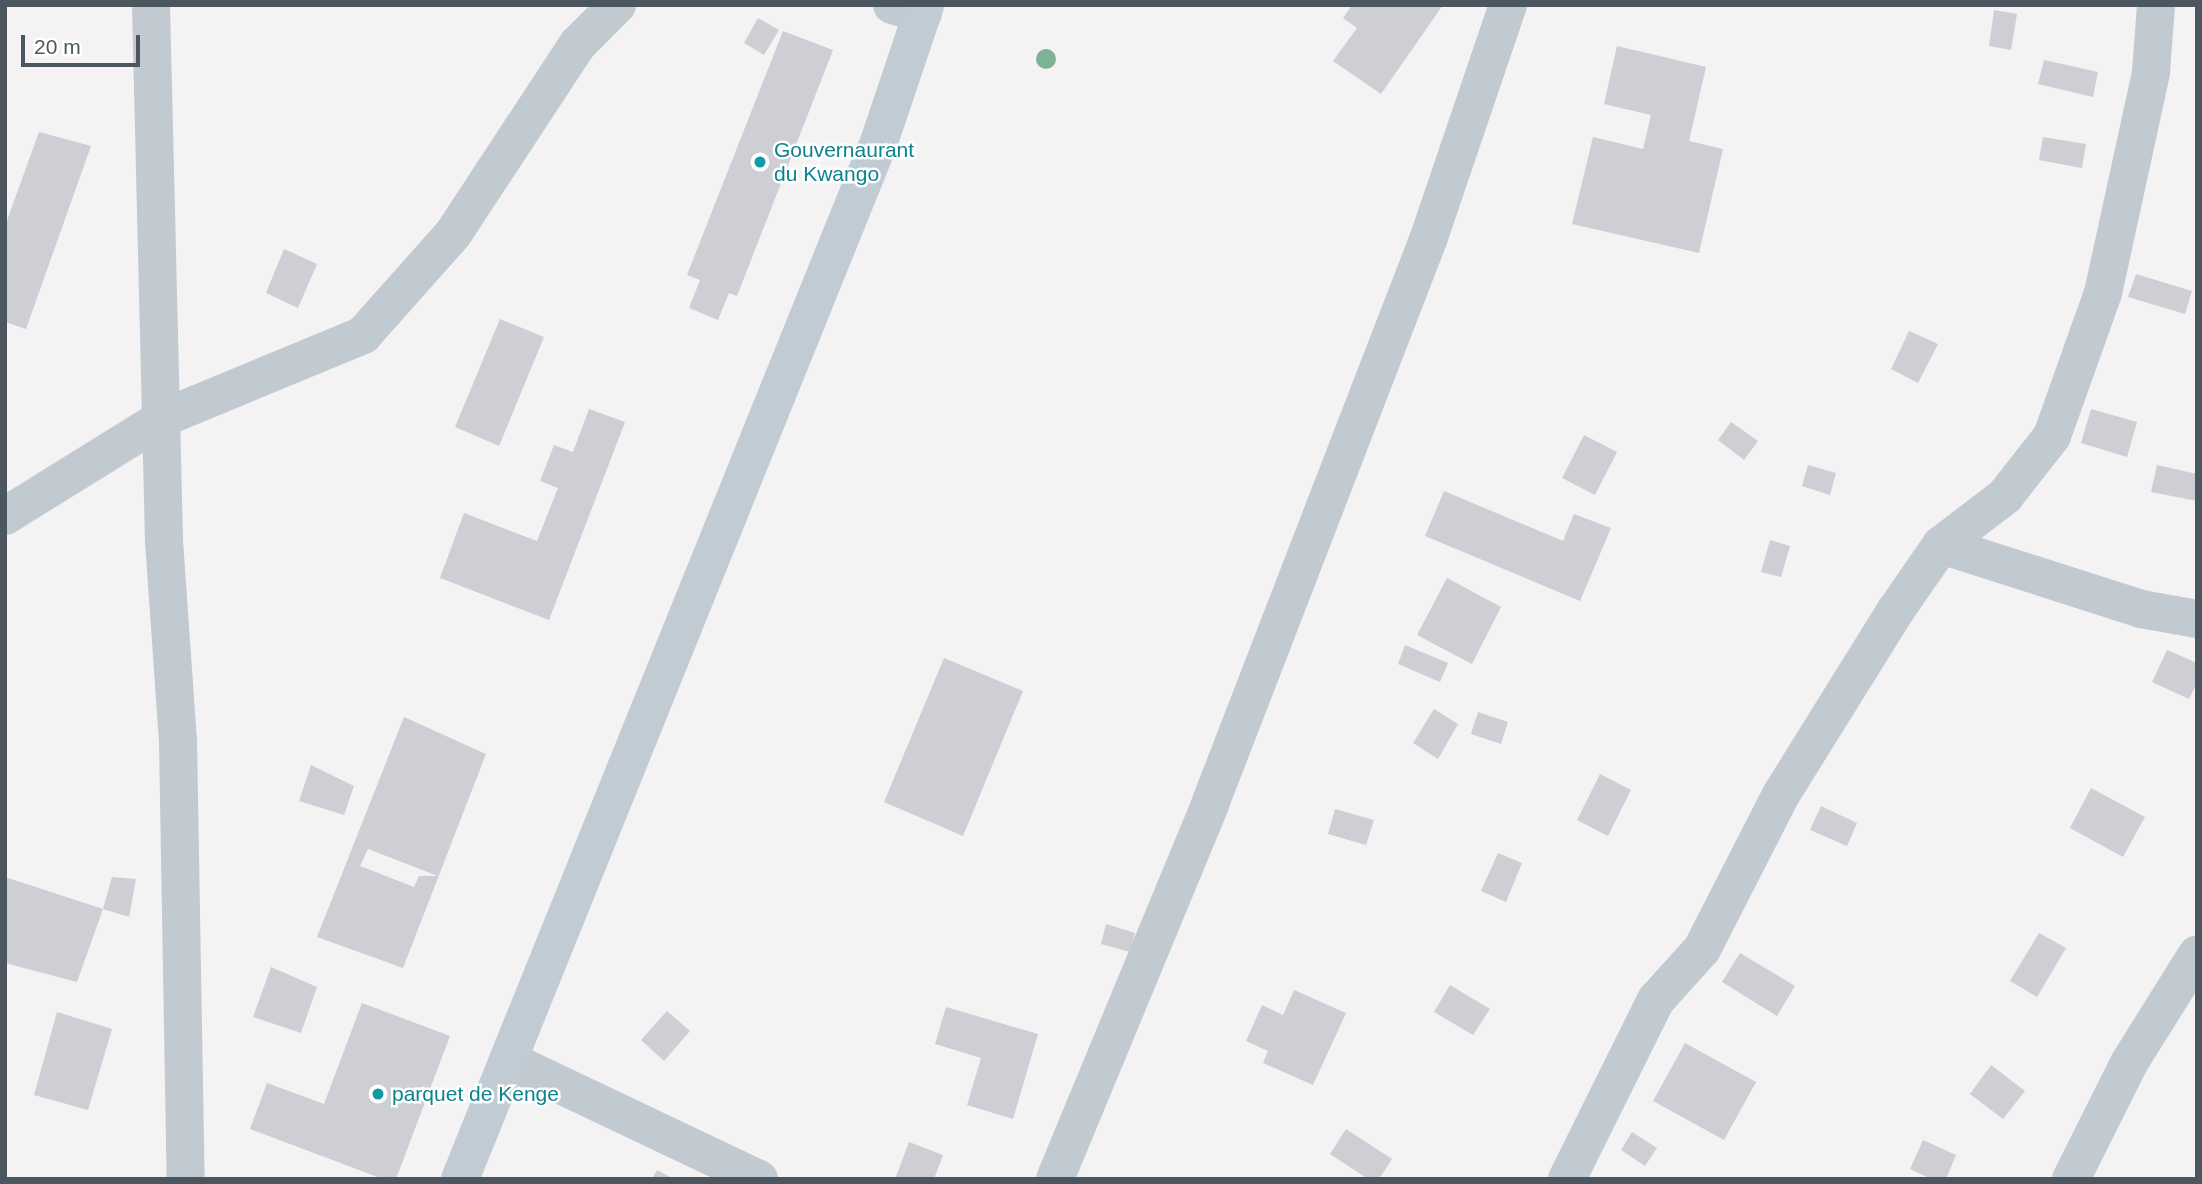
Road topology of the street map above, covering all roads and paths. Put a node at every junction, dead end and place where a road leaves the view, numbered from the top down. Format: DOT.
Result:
graph roads {
  1 [pos="151,5"];
  2 [pos="617,5"];
  3 [pos="1508,5"];
  4 [pos="2157,5"];
  5 [pos="913,8"];
  6 [pos="163,418"];
  7 [pos="5,516"];
  8 [pos="1941,545"];
  9 [pos="2197,618"];
  10 [pos="2197,954"];
  11 [pos="508,1060"];
  12 [pos="186,1179"];
  13 [pos="460,1179"];
  14 [pos="759,1179"];
  15 [pos="1055,1179"];
  16 [pos="1567,1179"];
  17 [pos="2071,1179"];
  1 -- 6 [label="street"];
  2 -- 6 [label="street"];
  3 -- 15 [label="street"];
  4 -- 8 [label="street"];
  5 -- 11 [label="main road"];
  6 -- 7 [label="street"];
  6 -- 12 [label="street"];
  8 -- 9 [label="street"];
  8 -- 16 [label="street"];
  10 -- 17 [label="street"];
  11 -- 13 [label="main road"];
  11 -- 14 [label="street"];
}
